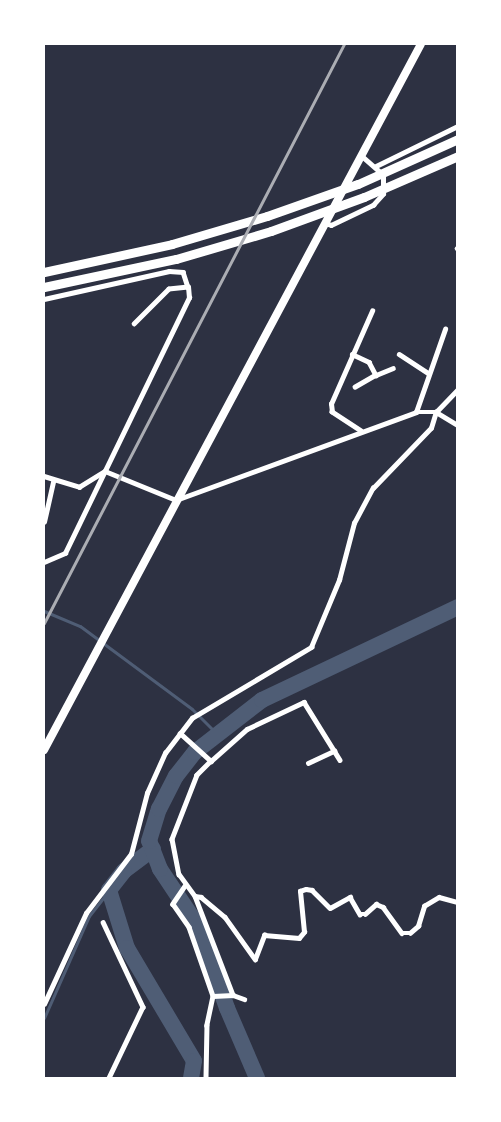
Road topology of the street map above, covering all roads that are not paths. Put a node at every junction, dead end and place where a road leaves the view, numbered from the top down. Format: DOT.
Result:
graph roads {
  1 [pos="421,44"];
  2 [pos="458,126"];
  3 [pos="458,139"];
  4 [pos="360,156"];
  5 [pos="458,156"];
  6 [pos="376,166"];
  7 [pos="323,222"];
  8 [pos="44,272"];
  9 [pos="44,287"];
  10 [pos="188,287"];
  11 [pos="44,299"];
  12 [pos="372,311"];
  13 [pos="134,324"];
  14 [pos="445,329"];
  15 [pos="352,354"];
  16 [pos="399,354"];
  17 [pos="393,368"];
  18 [pos="428,373"];
  19 [pos="376,375"];
  20 [pos="355,387"];
  21 [pos="458,389"];
  22 [pos="416,412"];
  23 [pos="436,412"];
  24 [pos="458,424"];
  25 [pos="361,431"];
  26 [pos="105,471"];
  27 [pos="44,476"];
  28 [pos="53,482"];
  29 [pos="176,500"];
  30 [pos="44,522"];
  31 [pos="44,562"];
  32 [pos="182,733"];
  33 [pos="44,750"];
  34 [pos="334,751"];
  35 [pos="210,760"];
  36 [pos="340,760"];
  37 [pos="308,764"];
  38 [pos="185,886"];
  39 [pos="195,896"];
  40 [pos="458,902"];
  41 [pos="103,922"];
  42 [pos="233,995"];
  43 [pos="214,996"];
  44 [pos="244,999"];
  45 [pos="44,1004"];
  46 [pos="109,1078"];
  47 [pos="206,1078"];
  1 -- 4 [label="highway"];
  2 -- 6 [label="street"];
  3 -- 8 [label="highway"];
  4 -- 6 [label="street"];
  4 -- 7 [label="highway"];
  5 -- 9 [label="highway"];
  6 -- 7 [label="street"];
  7 -- 29 [label="highway"];
  10 -- 11 [label="street"];
  10 -- 13 [label="street"];
  10 -- 26 [label="street"];
  12 -- 15 [label="street"];
  14 -- 18 [label="street"];
  15 -- 19 [label="street"];
  15 -- 25 [label="street"];
  16 -- 18 [label="street"];
  17 -- 19 [label="street"];
  18 -- 22 [label="street"];
  19 -- 20 [label="street"];
  21 -- 23 [label="street"];
  22 -- 23 [label="street"];
  22 -- 25 [label="street"];
  23 -- 24 [label="street"];
  23 -- 32 [label="street"];
  25 -- 29 [label="street"];
  26 -- 28 [label="street"];
  26 -- 29 [label="street"];
  26 -- 31 [label="street"];
  27 -- 28 [label="street"];
  28 -- 30 [label="street"];
  29 -- 33 [label="highway"];
  32 -- 35 [label="street"];
  32 -- 45 [label="street"];
  34 -- 35 [label="street"];
  34 -- 36 [label="street"];
  34 -- 37 [label="street"];
  35 -- 38 [label="street"];
  38 -- 39 [label="street"];
  38 -- 43 [label="street"];
  39 -- 40 [label="street"];
  39 -- 42 [label="street"];
  41 -- 46 [label="street"];
  42 -- 43 [label="street"];
  42 -- 44 [label="street"];
  43 -- 47 [label="street"];
}
